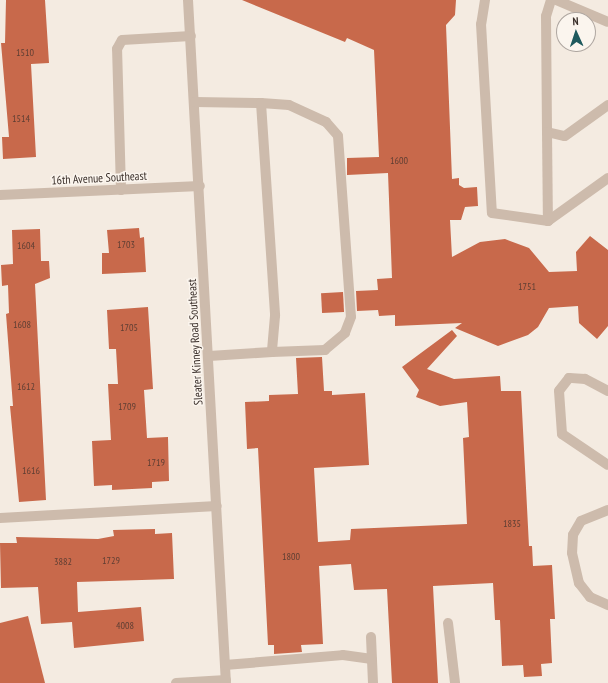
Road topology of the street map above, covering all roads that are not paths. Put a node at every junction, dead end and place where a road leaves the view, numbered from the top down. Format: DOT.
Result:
graph roads {
  1 [pos="188,0"];
  2 [pos="485,0"];
  3 [pos="551,0"];
  4 [pos="556,0"];
  5 [pos="608,22"];
  6 [pos="191,36"];
  7 [pos="195,102"];
  8 [pos="261,103"];
  9 [pos="608,105"];
  10 [pos="547,132"];
  11 [pos="608,178"];
  12 [pos="200,186"];
  13 [pos="120,190"];
  14 [pos="0,196"];
  15 [pos="548,221"];
  16 [pos="272,352"];
  17 [pos="209,356"];
  18 [pos="608,391"];
  19 [pos="608,465"];
  20 [pos="217,506"];
  21 [pos="608,510"];
  22 [pos="0,518"];
  23 [pos="608,605"];
  24 [pos="448,623"];
  25 [pos="371,637"];
  26 [pos="372,659"];
  27 [pos="226,665"];
  28 [pos="226,682"];
  29 [pos="176,683"];
  30 [pos="373,683"];
  31 [pos="455,683"];
  1 -- 6 [label="street, Sleater Kinney Road Southeast"];
  2 -- 15 [label="street"];
  3 -- 10 [label="street"];
  4 -- 5 [label="street"];
  6 -- 7 [label="street, Sleater Kinney Road Southeast"];
  6 -- 13 [label="street"];
  7 -- 8 [label="street"];
  7 -- 12 [label="street, Sleater Kinney Road Southeast"];
  8 -- 16 [label="street"];
  8 -- 16 [label="street"];
  9 -- 10 [label="street"];
  10 -- 15 [label="street"];
  11 -- 15 [label="street"];
  12 -- 13 [label="street, 16th Avenue Southeast"];
  12 -- 17 [label="street, Sleater Kinney Road Southeast"];
  13 -- 14 [label="street, 16th Avenue Southeast"];
  16 -- 17 [label="street"];
  17 -- 20 [label="street, Sleater Kinney Road Southeast"];
  18 -- 19 [label="street"];
  20 -- 22 [label="street"];
  20 -- 27 [label="street, Sleater Kinney Road Southeast"];
  21 -- 23 [label="street"];
  24 -- 31 [label="street"];
  25 -- 26 [label="street"];
  26 -- 27 [label="street"];
  26 -- 30 [label="street"];
  27 -- 28 [label="street, Sleater Kinney Road Southeast"];
  28 -- 29 [label="street"];
}
